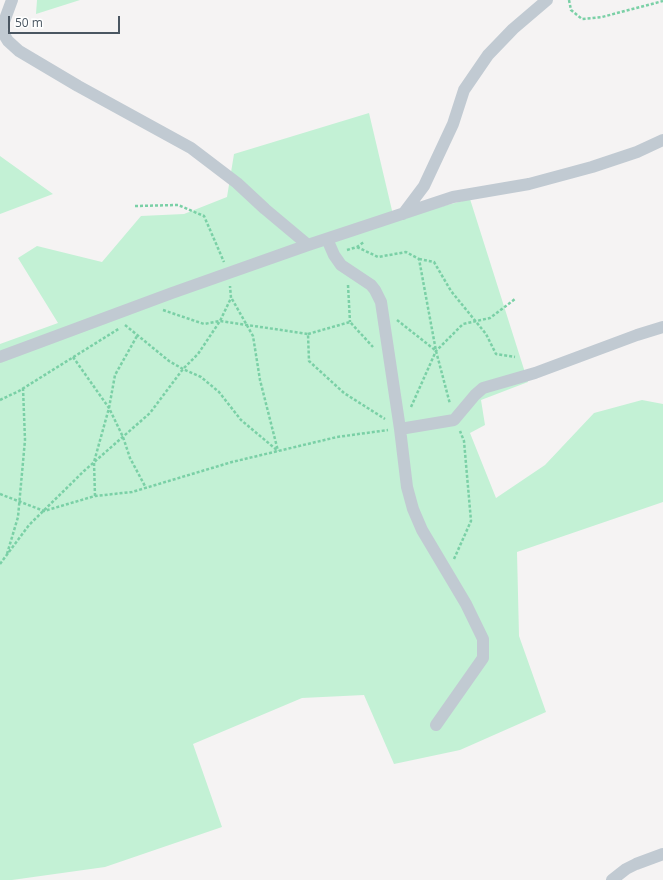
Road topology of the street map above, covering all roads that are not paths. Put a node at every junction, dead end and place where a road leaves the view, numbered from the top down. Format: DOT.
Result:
graph roads {
  1 [pos="12,0"];
  2 [pos="548,0"];
  3 [pos="663,140"];
  4 [pos="403,214"];
  5 [pos="327,239"];
  6 [pos="308,245"];
  7 [pos="663,326"];
  8 [pos="0,356"];
  9 [pos="400,429"];
  10 [pos="436,725"];
  11 [pos="663,854"];
  12 [pos="612,880"];
  1 -- 6 [label="street"];
  2 -- 4 [label="street"];
  3 -- 4 [label="street"];
  4 -- 5 [label="street"];
  5 -- 6 [label="street"];
  5 -- 9 [label="street"];
  6 -- 8 [label="street"];
  7 -- 9 [label="street"];
  9 -- 10 [label="street"];
  11 -- 12 [label="street"];
}
